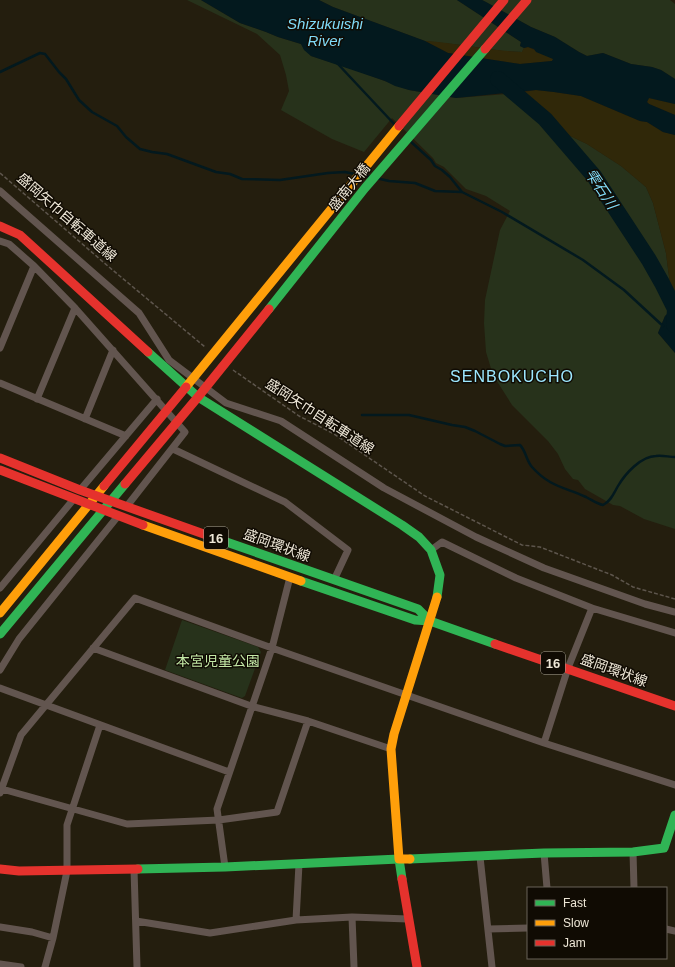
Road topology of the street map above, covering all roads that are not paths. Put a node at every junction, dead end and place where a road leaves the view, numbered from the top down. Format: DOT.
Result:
graph roads {
  1 [pos="504,0"];
  2 [pos="527,0"];
  3 [pos="0,191"];
  4 [pos="0,226"];
  5 [pos="0,241"];
  6 [pos="34,266"];
  7 [pos="75,308"];
  8 [pos="0,348"];
  9 [pos="113,350"];
  10 [pos="0,383"];
  11 [pos="186,388"];
  12 [pos="198,397"];
  13 [pos="37,399"];
  14 [pos="157,399"];
  15 [pos="85,420"];
  16 [pos="126,436"];
  17 [pos="172,449"];
  18 [pos="0,458"];
  19 [pos="0,470"];
  20 [pos="80,490"];
  21 [pos="73,500"];
  22 [pos="127,506"];
  23 [pos="118,516"];
  24 [pos="431,550"];
  25 [pos="290,577"];
  26 [pos="334,580"];
  27 [pos="0,588"];
  28 [pos="592,608"];
  29 [pos="675,612"];
  30 [pos="0,613"];
  31 [pos="430,621"];
  32 [pos="675,633"];
  33 [pos="0,634"];
  34 [pos="93,648"];
  35 [pos="272,648"];
  36 [pos="568,668"];
  37 [pos="0,670"];
  38 [pos="0,688"];
  39 [pos="406,695"];
  40 [pos="46,705"];
  41 [pos="251,706"];
  42 [pos="675,706"];
  43 [pos="308,722"];
  44 [pos="100,725"];
  45 [pos="544,743"];
  46 [pos="391,749"];
  47 [pos="229,772"];
  48 [pos="675,785"];
  49 [pos="1,791"];
  50 [pos="72,808"];
  51 [pos="675,815"];
  52 [pos="219,820"];
  53 [pos="633,852"];
  54 [pos="544,853"];
  55 [pos="480,857"];
  56 [pos="400,859"];
  57 [pos="299,864"];
  58 [pos="225,867"];
  59 [pos="0,869"];
  60 [pos="134,869"];
  61 [pos="67,871"];
  62 [pos="547,887"];
  63 [pos="634,887"];
  64 [pos="352,917"];
  65 [pos="408,918"];
  66 [pos="296,920"];
  67 [pos="136,921"];
  68 [pos="0,927"];
  69 [pos="527,928"];
  70 [pos="488,929"];
  71 [pos="53,938"];
  72 [pos="0,964"];
  73 [pos="21,967"];
  74 [pos="45,967"];
  75 [pos="137,967"];
  76 [pos="354,967"];
  77 [pos="417,967"];
  78 [pos="492,967"];
  1 -- 11 [label="street, 盛南大橋"];
  2 -- 12 [label="street, 盛南大橋"];
  3 -- 29 [label="street"];
  4 -- 11 [label="street"];
  5 -- 6 [label="street"];
  6 -- 7 [label="street"];
  6 -- 8 [label="street"];
  7 -- 9 [label="street"];
  7 -- 13 [label="street"];
  9 -- 14 [label="street"];
  9 -- 15 [label="street"];
  10 -- 13 [label="street"];
  11 -- 12 [label="street"];
  11 -- 30 [label="street, 盛南大橋"];
  12 -- 24 [label="street"];
  12 -- 33 [label="street, 盛南大橋"];
  13 -- 15 [label="street"];
  14 -- 16 [label="street"];
  14 -- 17 [label="street"];
  15 -- 16 [label="street"];
  16 -- 20 [label="street"];
  17 -- 22 [label="street"];
  17 -- 26 [label="street"];
  18 -- 20 [label="street, 盛岡環状線 / 16"];
  19 -- 21 [label="street, 盛岡環状線 / 16"];
  20 -- 22 [label="street, 盛岡環状線 / 16"];
  21 -- 23 [label="street, 盛岡環状線 / 16"];
  21 -- 27 [label="street"];
  22 -- 26 [label="street, 盛岡環状線 / 16"];
  23 -- 25 [label="street, 盛岡環状線 / 16"];
  23 -- 37 [label="street"];
  24 -- 28 [label="street"];
  24 -- 31 [label="street"];
  25 -- 31 [label="street, 盛岡環状線 / 16"];
  25 -- 35 [label="street"];
  26 -- 31 [label="street, 盛岡環状線 / 16"];
  28 -- 32 [label="street"];
  28 -- 36 [label="street"];
  31 -- 36 [label="street, 盛岡環状線 / 16"];
  31 -- 39 [label="street"];
  34 -- 35 [label="street"];
  34 -- 40 [label="street"];
  34 -- 41 [label="street"];
  35 -- 39 [label="street"];
  35 -- 41 [label="street"];
  36 -- 42 [label="street, 盛岡環状線 / 16"];
  36 -- 45 [label="street"];
  38 -- 40 [label="street"];
  39 -- 45 [label="street"];
  39 -- 46 [label="street"];
  40 -- 44 [label="street"];
  40 -- 49 [label="street"];
  41 -- 43 [label="street"];
  41 -- 47 [label="street"];
  43 -- 46 [label="street"];
  43 -- 52 [label="street"];
  44 -- 47 [label="street"];
  44 -- 50 [label="street"];
  45 -- 48 [label="street"];
  46 -- 56 [label="street"];
  47 -- 52 [label="street"];
  49 -- 50 [label="street"];
  50 -- 52 [label="street"];
  50 -- 61 [label="street"];
  51 -- 53 [label="street"];
  52 -- 58 [label="street"];
  53 -- 54 [label="street"];
  53 -- 63 [label="street"];
  54 -- 55 [label="street"];
  54 -- 62 [label="street"];
  55 -- 56 [label="street"];
  55 -- 70 [label="street"];
  56 -- 57 [label="street"];
  56 -- 65 [label="street"];
  57 -- 58 [label="street"];
  57 -- 66 [label="street"];
  58 -- 60 [label="street"];
  59 -- 61 [label="street"];
  60 -- 61 [label="street"];
  60 -- 67 [label="street"];
  61 -- 71 [label="street"];
  64 -- 65 [label="street"];
  64 -- 66 [label="street"];
  64 -- 76 [label="street"];
  65 -- 77 [label="street"];
  66 -- 67 [label="street"];
  67 -- 75 [label="street"];
  68 -- 71 [label="street"];
  69 -- 70 [label="street"];
  70 -- 78 [label="street"];
  71 -- 74 [label="street"];
  72 -- 73 [label="street"];
}
